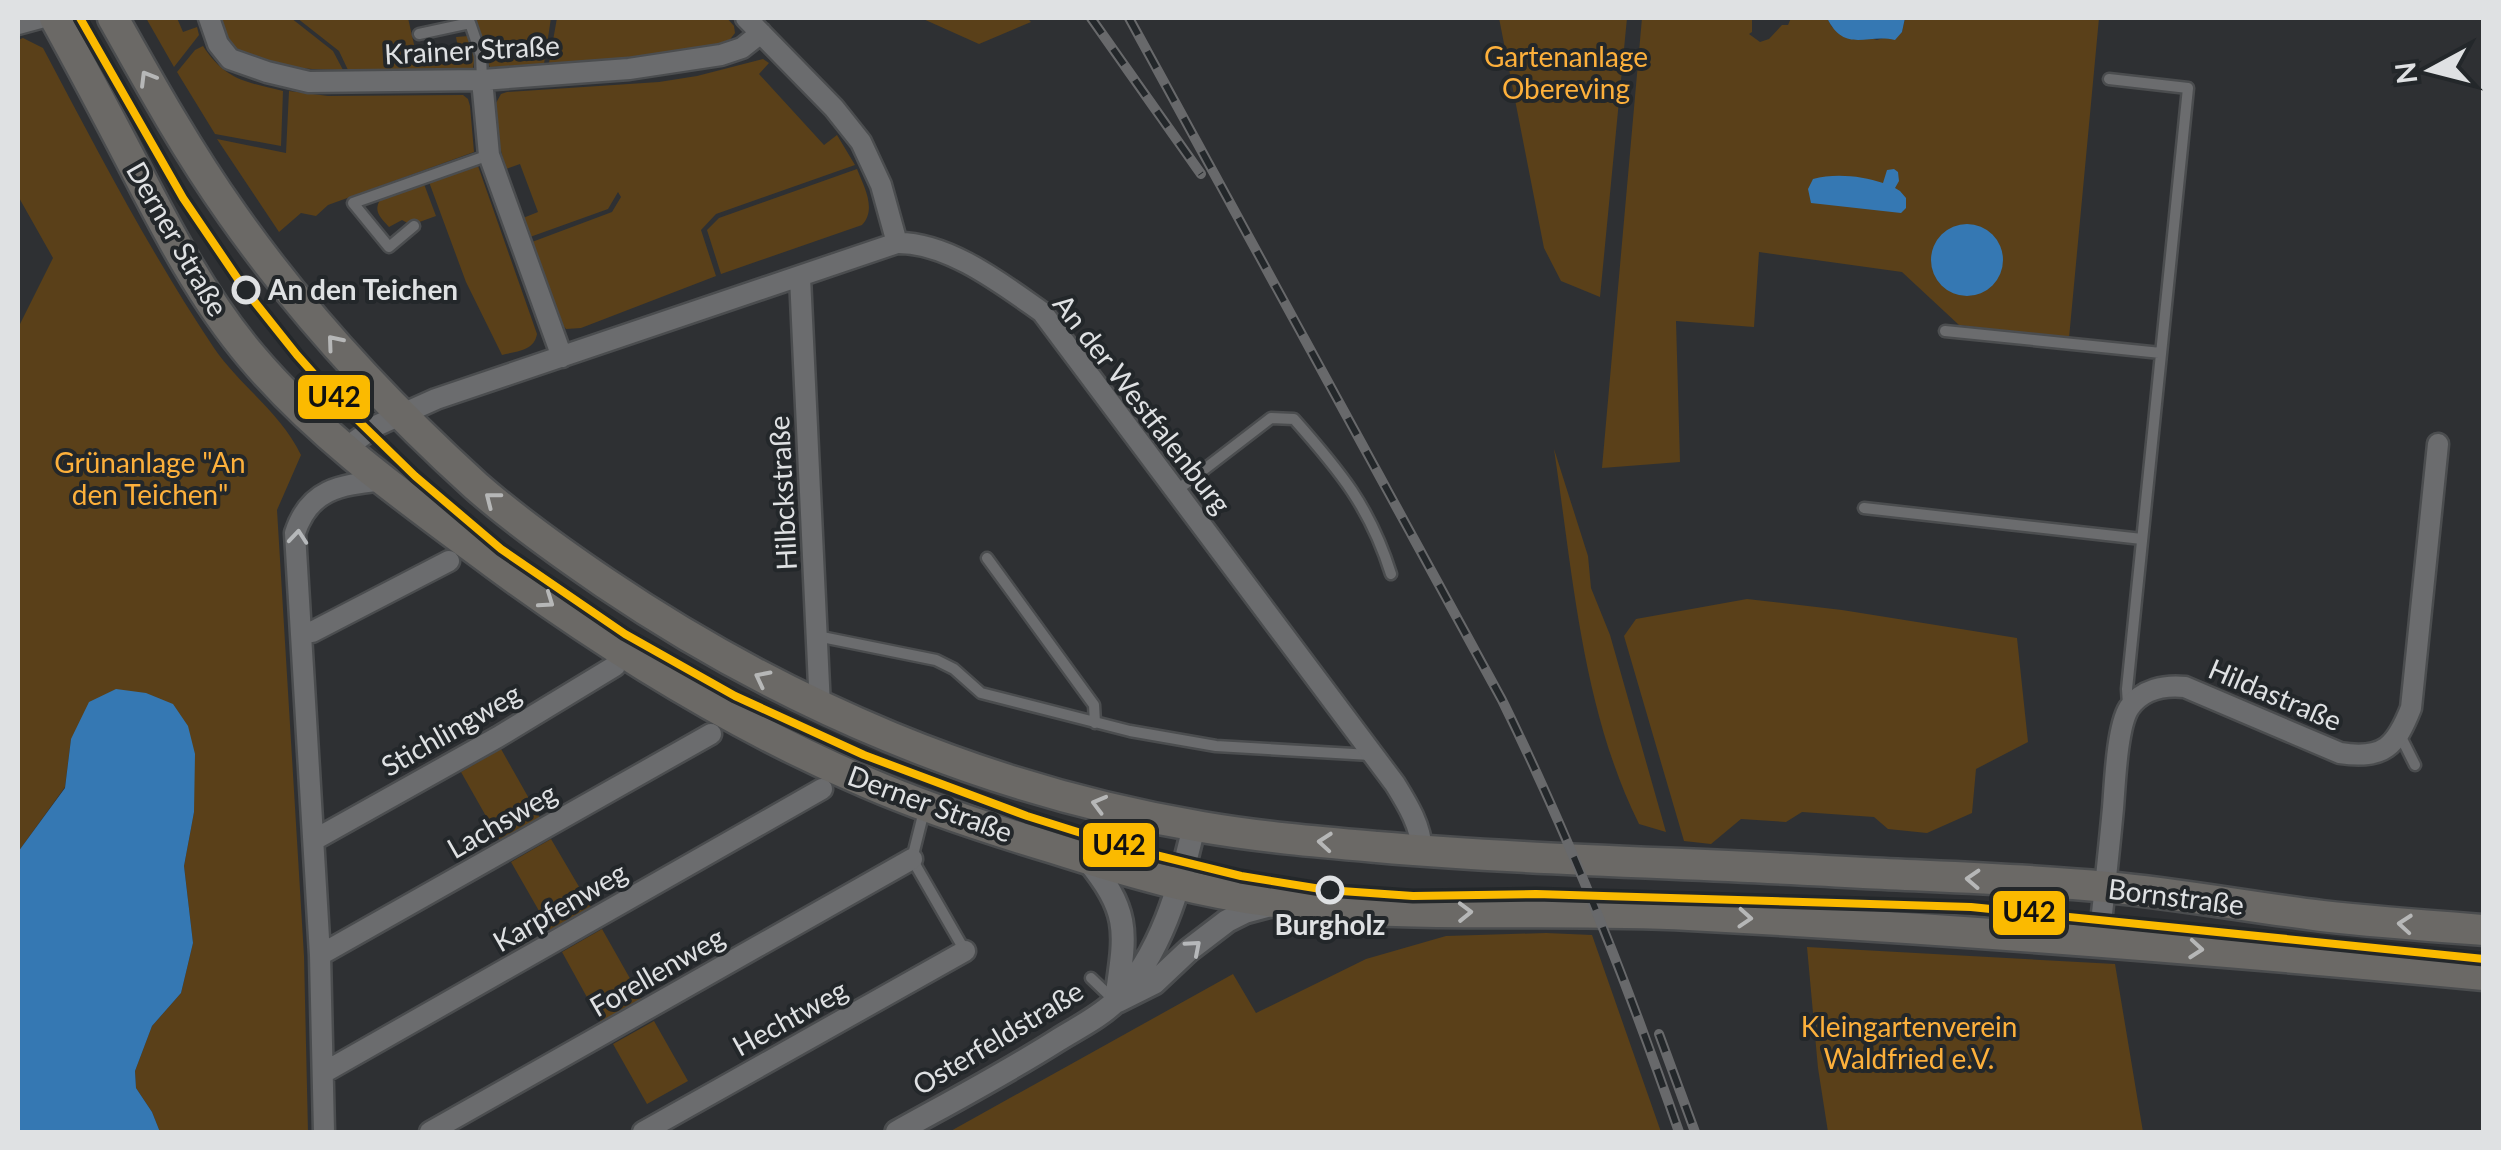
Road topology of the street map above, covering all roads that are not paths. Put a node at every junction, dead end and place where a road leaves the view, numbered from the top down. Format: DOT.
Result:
graph roads {
  1 [pos="40,18"];
  2 [pos="55,18"];
  3 [pos="113,18"];
  4 [pos="209,18"];
  5 [pos="18,24"];
  6 [pos="753,25"];
  7 [pos="419,34"];
  8 [pos="2109,79"];
  9 [pos="482,80"];
  10 [pos="488,155"];
  11 [pos="414,226"];
  12 [pos="896,243"];
  13 [pos="800,277"];
  14 [pos="1945,331"];
  15 [pos="2161,353"];
  16 [pos="562,357"];
  17 [pos="400,414"];
  18 [pos="2438,444"];
  19 [pos="344,449"];
  20 [pos="385,480"];
  21 [pos="1176,491"];
  22 [pos="1864,508"];
  23 [pos="2142,539"];
  24 [pos="987,558"];
  25 [pos="449,561"];
  26 [pos="1391,574"];
  27 [pos="301,634"];
  28 [pos="817,636"];
  29 [pos="615,666"];
  30 [pos="820,707"];
  31 [pos="2129,708"];
  32 [pos="1095,723"];
  33 [pos="710,734"];
  34 [pos="2400,735"];
  35 [pos="1374,755"];
  36 [pos="2415,765"];
  37 [pos="822,789"];
  38 [pos="925,806"];
  39 [pos="1194,826"];
  40 [pos="314,840"];
  41 [pos="1422,851"];
  42 [pos="1086,858"];
  43 [pos="912,859"];
  44 [pos="1627,861"];
  45 [pos="1178,885"];
  46 [pos="2105,887"];
  47 [pos="1278,902"];
  48 [pos="1648,913"];
  49 [pos="2484,930"];
  50 [pos="2099,940"];
  51 [pos="965,950"];
  52 [pos="320,955"];
  53 [pos="2484,975"];
  54 [pos="1091,978"];
  55 [pos="1115,1002"];
  56 [pos="324,1073"];
  57 [pos="324,1132"];
  58 [pos="430,1132"];
  59 [pos="643,1132"];
  60 [pos="897,1132"];
  1 -- 5 [label="street"];
  2 -- 19 [label="main road, Derner Straße"];
  17 -- 3 [label="main road, Derner Straße, one-way"];
  4 -- 9 [label="street, Krainer Straße"];
  6 -- 9 [label="street, Krainer Straße"];
  6 -- 12 [label="street"];
  7 -- 9 [label="lane"];
  8 -- 15 [label="lane"];
  9 -- 10 [label="street"];
  10 -- 11 [label="lane"];
  10 -- 16 [label="street"];
  12 -- 13 [label="street"];
  12 -- 21 [label="street, An der Westfalenburg"];
  13 -- 16 [label="street"];
  13 -- 28 [label="street, Hilbckstraße"];
  14 -- 15 [label="lane"];
  15 -- 23 [label="lane"];
  16 -- 17 [label="street"];
  17 -- 19 [label="street"];
  30 -- 17 [label="main road, Derner Straße, one-way"];
  18 -- 34 [label="street"];
  19 -- 20 [label="main road, Derner Straße"];
  27 -- 20 [label="street, one-way"];
  20 -- 38 [label="main road, Derner Straße, one-way"];
  21 -- 26 [label="lane"];
  21 -- 35 [label="street, An der Westfalenburg"];
  22 -- 23 [label="lane"];
  23 -- 31 [label="lane"];
  24 -- 32 [label="lane"];
  25 -- 27 [label="street"];
  27 -- 40 [label="street"];
  28 -- 30 [label="street, Hilbckstraße"];
  28 -- 32 [label="lane"];
  29 -- 40 [label="street, Stichlingweg"];
  39 -- 30 [label="main road, Derner Straße, one-way"];
  31 -- 34 [label="street, Hildastraße"];
  31 -- 46 [label="street"];
  32 -- 35 [label="lane"];
  33 -- 52 [label="street, Lachsweg"];
  34 -- 36 [label="lane"];
  35 -- 41 [label="street, An der Westfalenburg"];
  37 -- 56 [label="street, Karpfenweg"];
  38 -- 42 [label="main road, Derner Straße"];
  38 -- 43 [label="lane"];
  41 -- 39 [label="main road, Derner Straße, one-way"];
  39 -- 45 [label="street, Osterfeldstraße"];
  40 -- 52 [label="street"];
  41 -- 44 [label="main road, Derner Straße"];
  42 -- 45 [label="main road, Derner Straße"];
  42 -- 55 [label="street"];
  43 -- 51 [label="lane"];
  43 -- 58 [label="street, Forellenweg"];
  46 -- 44 [label="main road, Bornstraße, one-way"];
  45 -- 47 [label="main road, Derner Straße"];
  45 -- 55 [label="street, Osterfeldstraße"];
  49 -- 46 [label="main road, Bornstraße, one-way"];
  46 -- 50 [label="street"];
  47 -- 48 [label="main road, Derner Straße, one-way"];
  55 -- 47 [label="street, one-way"];
  48 -- 50 [label="main road, Bornstraße, one-way"];
  50 -- 53 [label="main road, Bornstraße, one-way"];
  51 -- 59 [label="street, Hechtweg"];
  52 -- 56 [label="street"];
  54 -- 55 [label="lane"];
  55 -- 60 [label="street, Osterfeldstraße"];
  56 -- 57 [label="street"];
}
